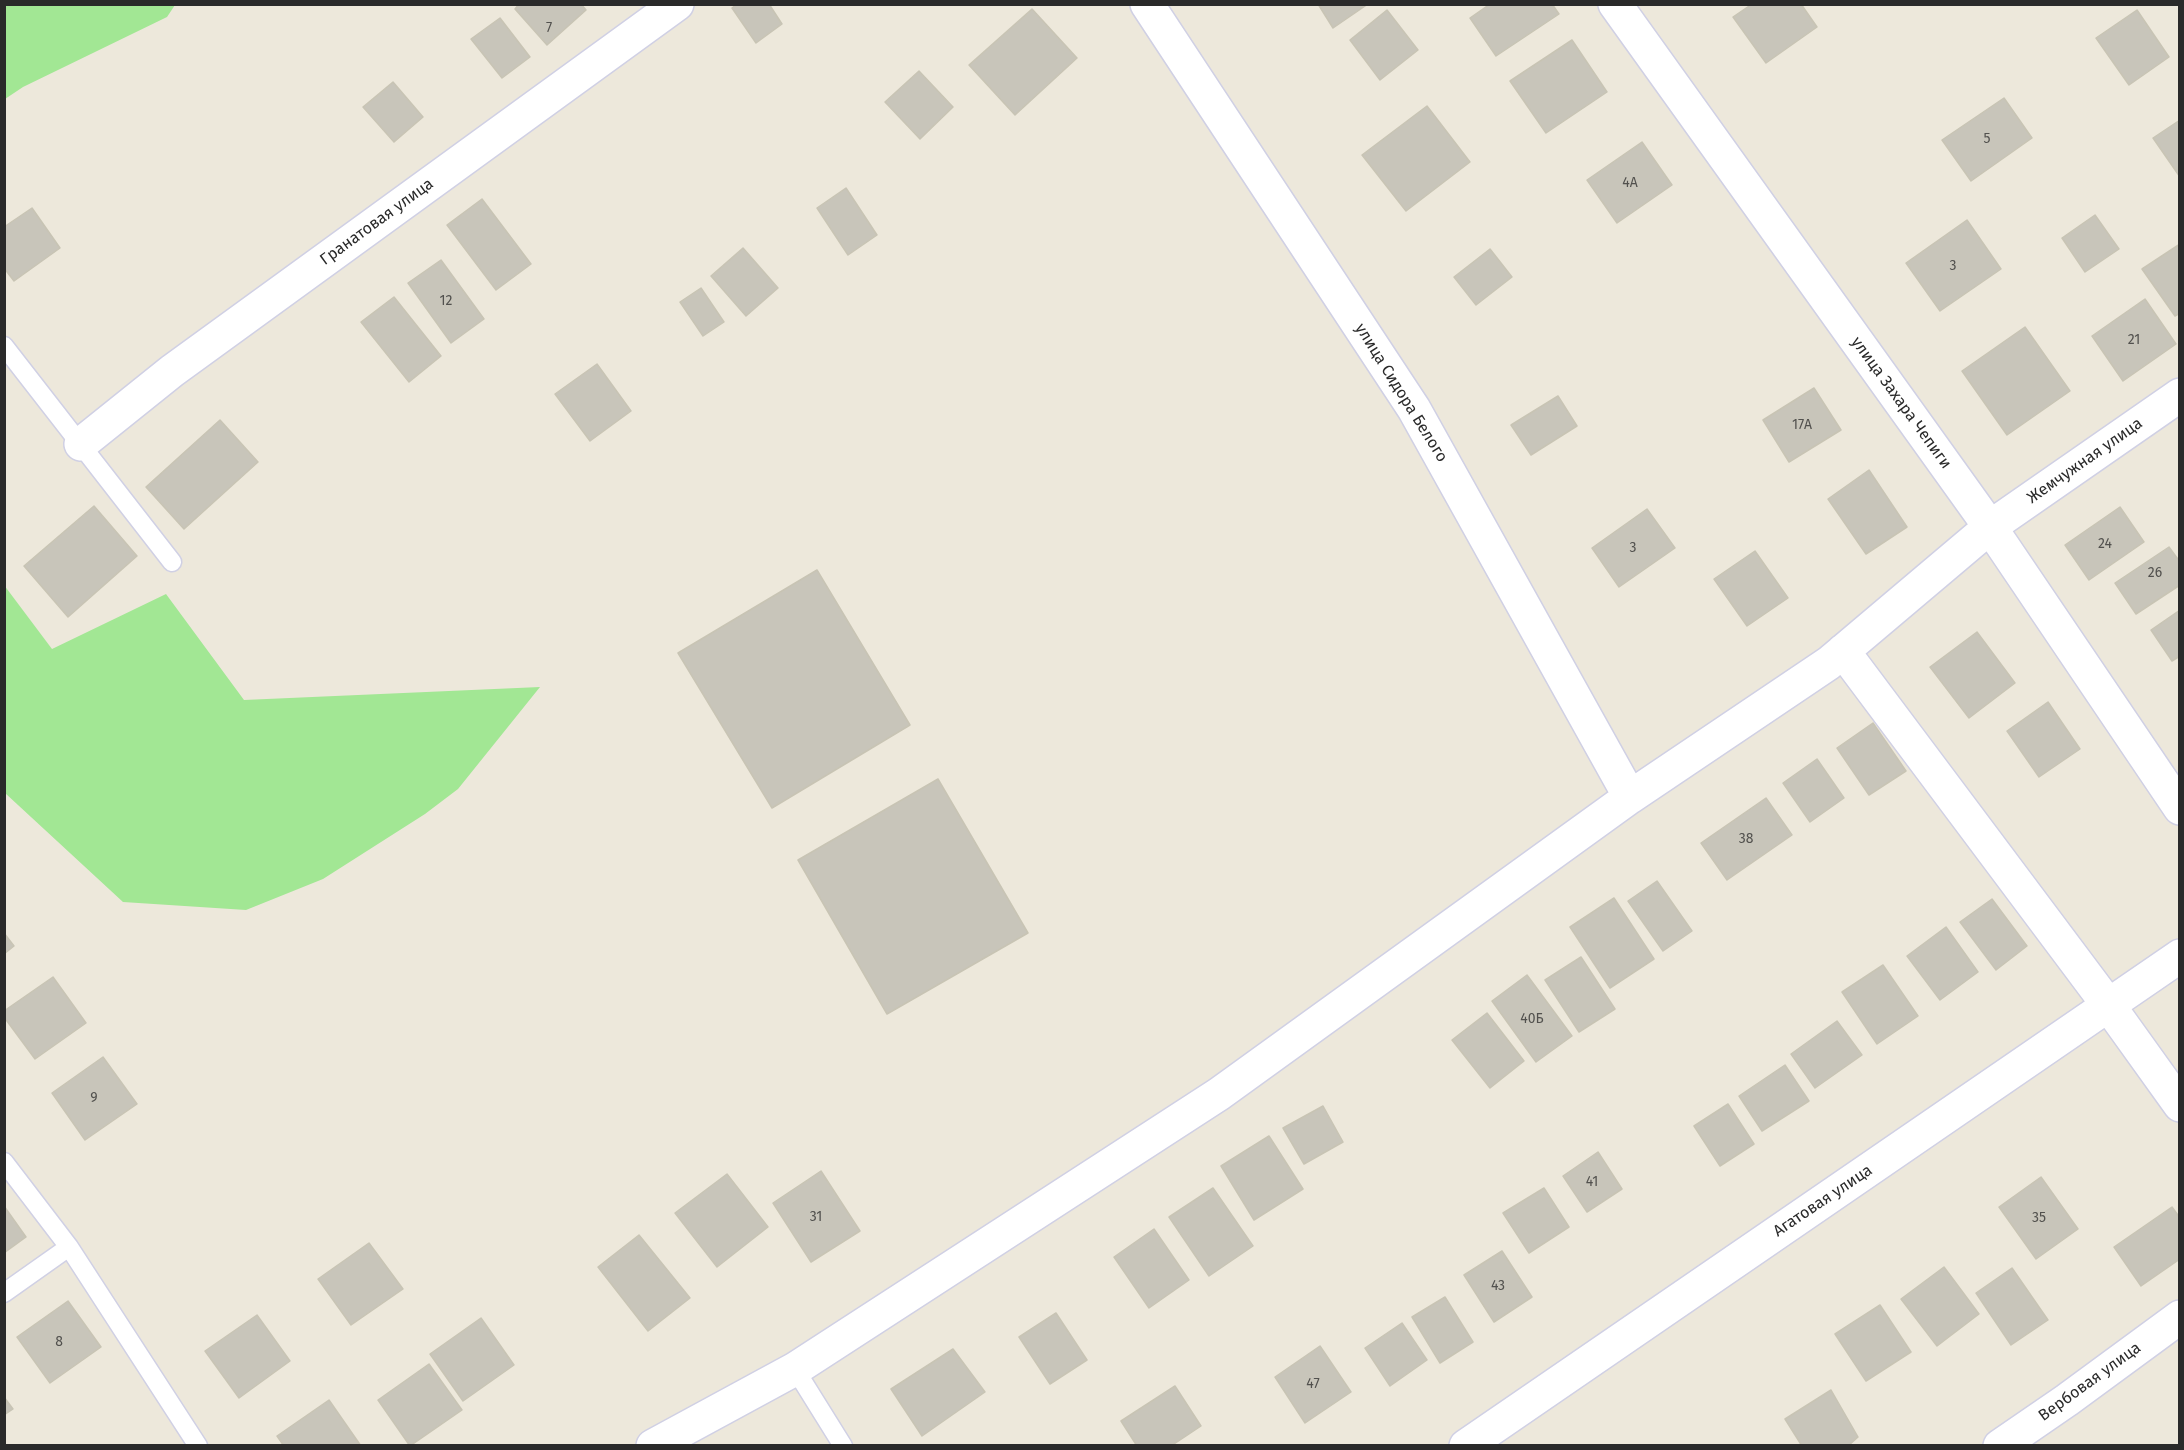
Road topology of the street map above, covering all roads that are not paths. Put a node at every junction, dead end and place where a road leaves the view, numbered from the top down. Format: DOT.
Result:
graph roads {
  1 [pos="677,4"];
  2 [pos="1148,4"];
  3 [pos="1615,4"];
  4 [pos="4,346"];
  5 [pos="2180,395"];
  6 [pos="81,444"];
  7 [pos="1990,527"];
  8 [pos="172,562"];
  9 [pos="1843,651"];
  10 [pos="1630,797"];
  11 [pos="2180,808"];
  12 [pos="2180,956"];
  13 [pos="2109,1006"];
  14 [pos="2180,1105"];
  15 [pos="4,1162"];
  16 [pos="69,1247"];
  17 [pos="4,1293"];
  18 [pos="2180,1317"];
  19 [pos="795,1369"];
  20 [pos="198,1446"];
  21 [pos="653,1446"];
  22 [pos="843,1446"];
  23 [pos="1466,1446"];
  24 [pos="2000,1446"];
  1 -- 6 [label="street, Гранатовая улица"];
  2 -- 10 [label="street, улица Сидора Белого"];
  3 -- 7 [label="street, улица Захара Чепиги"];
  4 -- 6 [label="lane"];
  5 -- 7 [label="street, Жемчужная улица"];
  6 -- 8 [label="lane"];
  7 -- 9 [label="street, Жемчужная улица"];
  7 -- 11 [label="street, улица Захара Чепиги"];
  9 -- 10 [label="street, Жемчужная улица"];
  9 -- 13 [label="street"];
  10 -- 19 [label="street, Жемчужная улица"];
  12 -- 13 [label="street, Агатовая улица"];
  13 -- 14 [label="street"];
  13 -- 23 [label="street, Агатовая улица"];
  15 -- 16 [label="lane"];
  16 -- 17 [label="lane"];
  16 -- 20 [label="lane"];
  18 -- 24 [label="street, Вербовая улица"];
  19 -- 21 [label="street, Жемчужная улица"];
  19 -- 22 [label="lane"];
}
